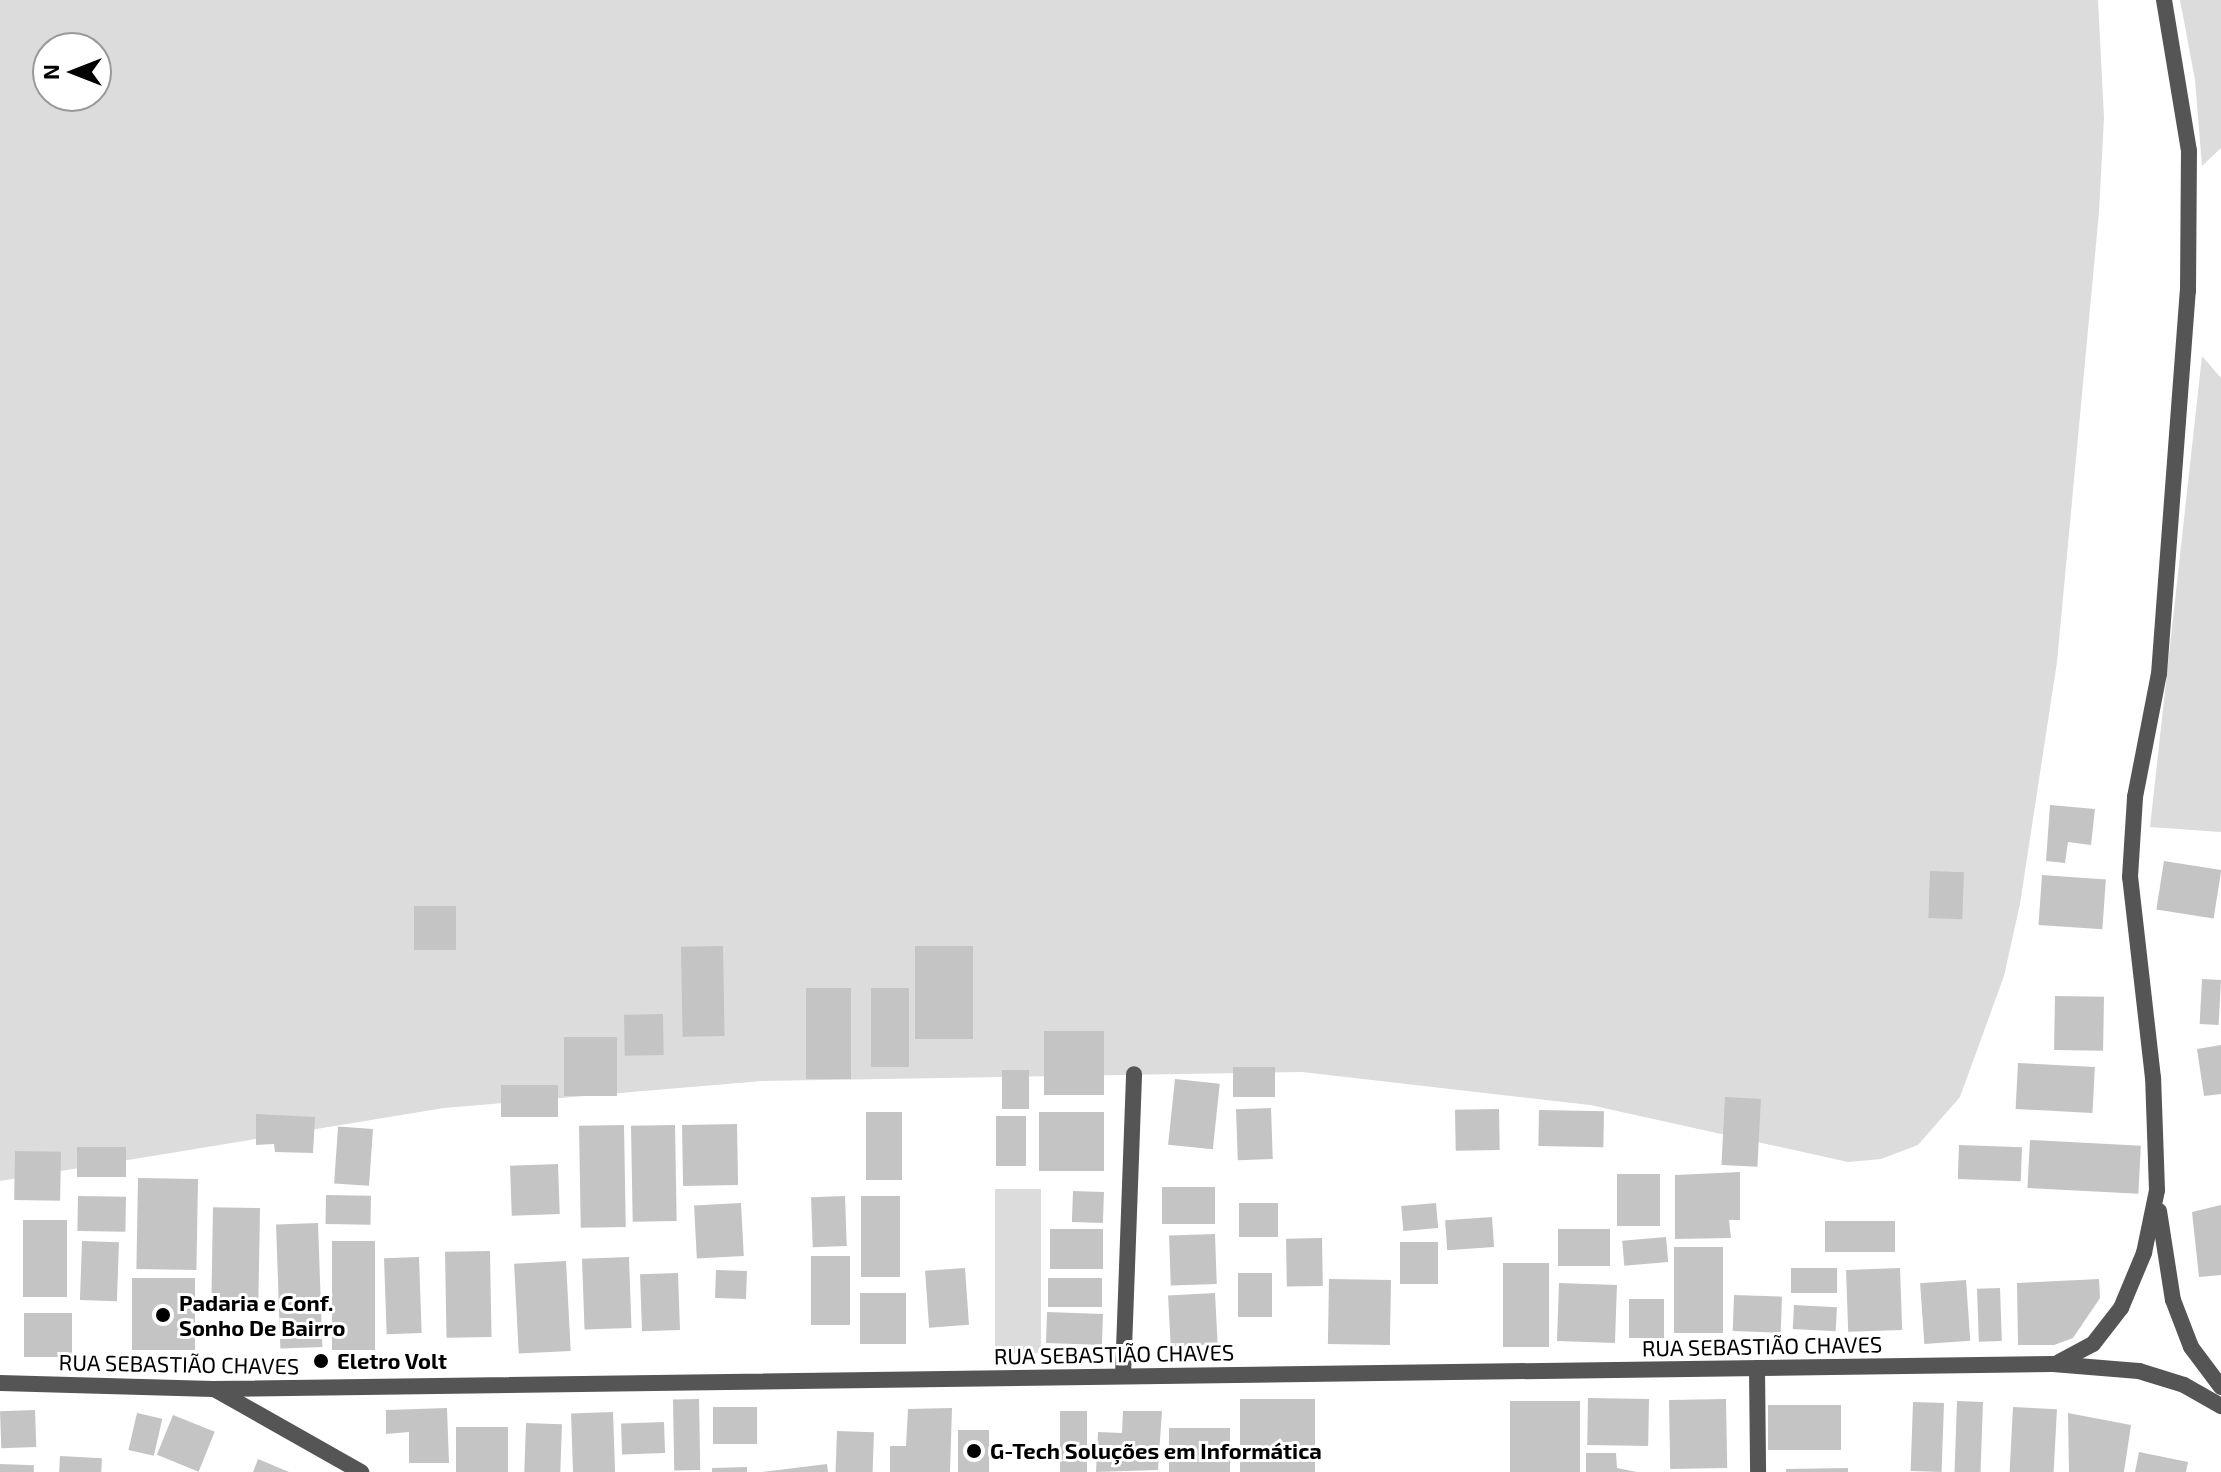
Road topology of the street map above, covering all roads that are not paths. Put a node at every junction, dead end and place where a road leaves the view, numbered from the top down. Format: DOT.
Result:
graph roads {
  1 [pos="2164,0"];
  2 [pos="1134,1074"];
  3 [pos="2157,1190"];
  4 [pos="2053,1364"];
  5 [pos="1757,1368"];
  6 [pos="1123,1376"];
  7 [pos="0,1383"];
  8 [pos="2221,1387"];
  9 [pos="213,1389"];
  10 [pos="2221,1406"];
  11 [pos="361,1472"];
  12 [pos="1758,1472"];
  1 -- 3 [label="street"];
  2 -- 6 [label="street"];
  3 -- 4 [label="street"];
  3 -- 8 [label="street"];
  4 -- 5 [label="street, RUA SEBASTIÃO CHAVES"];
  4 -- 10 [label="street, RUA SEBASTIÃO CHAVES"];
  5 -- 6 [label="street, RUA SEBASTIÃO CHAVES"];
  5 -- 12 [label="street"];
  6 -- 9 [label="street, RUA SEBASTIÃO CHAVES"];
  7 -- 9 [label="street, RUA SEBASTIÃO CHAVES"];
  9 -- 11 [label="street"];
}
